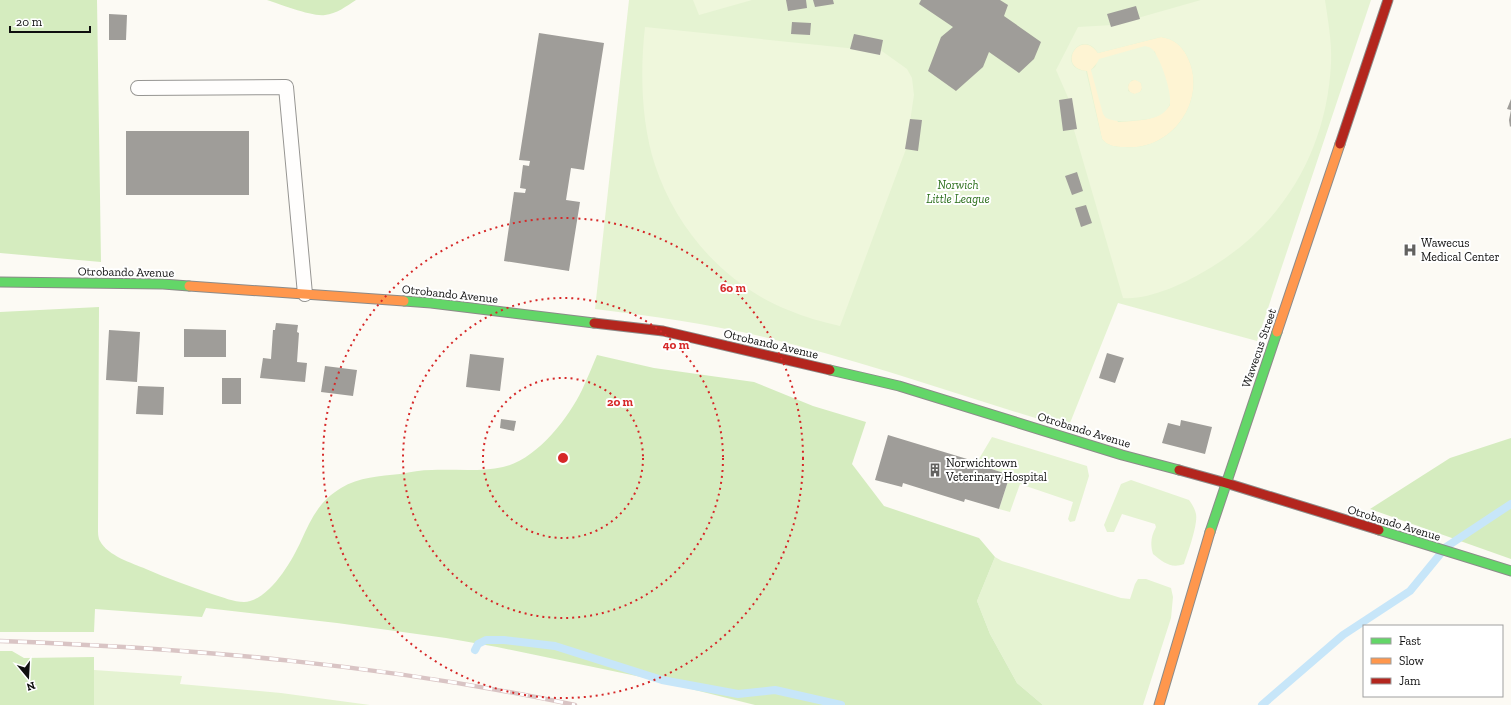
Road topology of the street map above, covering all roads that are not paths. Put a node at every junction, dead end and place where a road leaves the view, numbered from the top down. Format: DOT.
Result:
graph roads {
  1 [pos="1388,0"];
  2 [pos="138,88"];
  3 [pos="0,282"];
  4 [pos="305,294"];
  5 [pos="1226,483"];
  6 [pos="1511,571"];
  7 [pos="1159,705"];
  1 -- 5 [label="street, Wawecus Street"];
  2 -- 4 [label="lane"];
  3 -- 4 [label="street, Otrobando Avenue"];
  4 -- 5 [label="street, Otrobando Avenue"];
  5 -- 6 [label="street, Otrobando Avenue"];
  5 -- 7 [label="street, Wawecus Street"];
}
